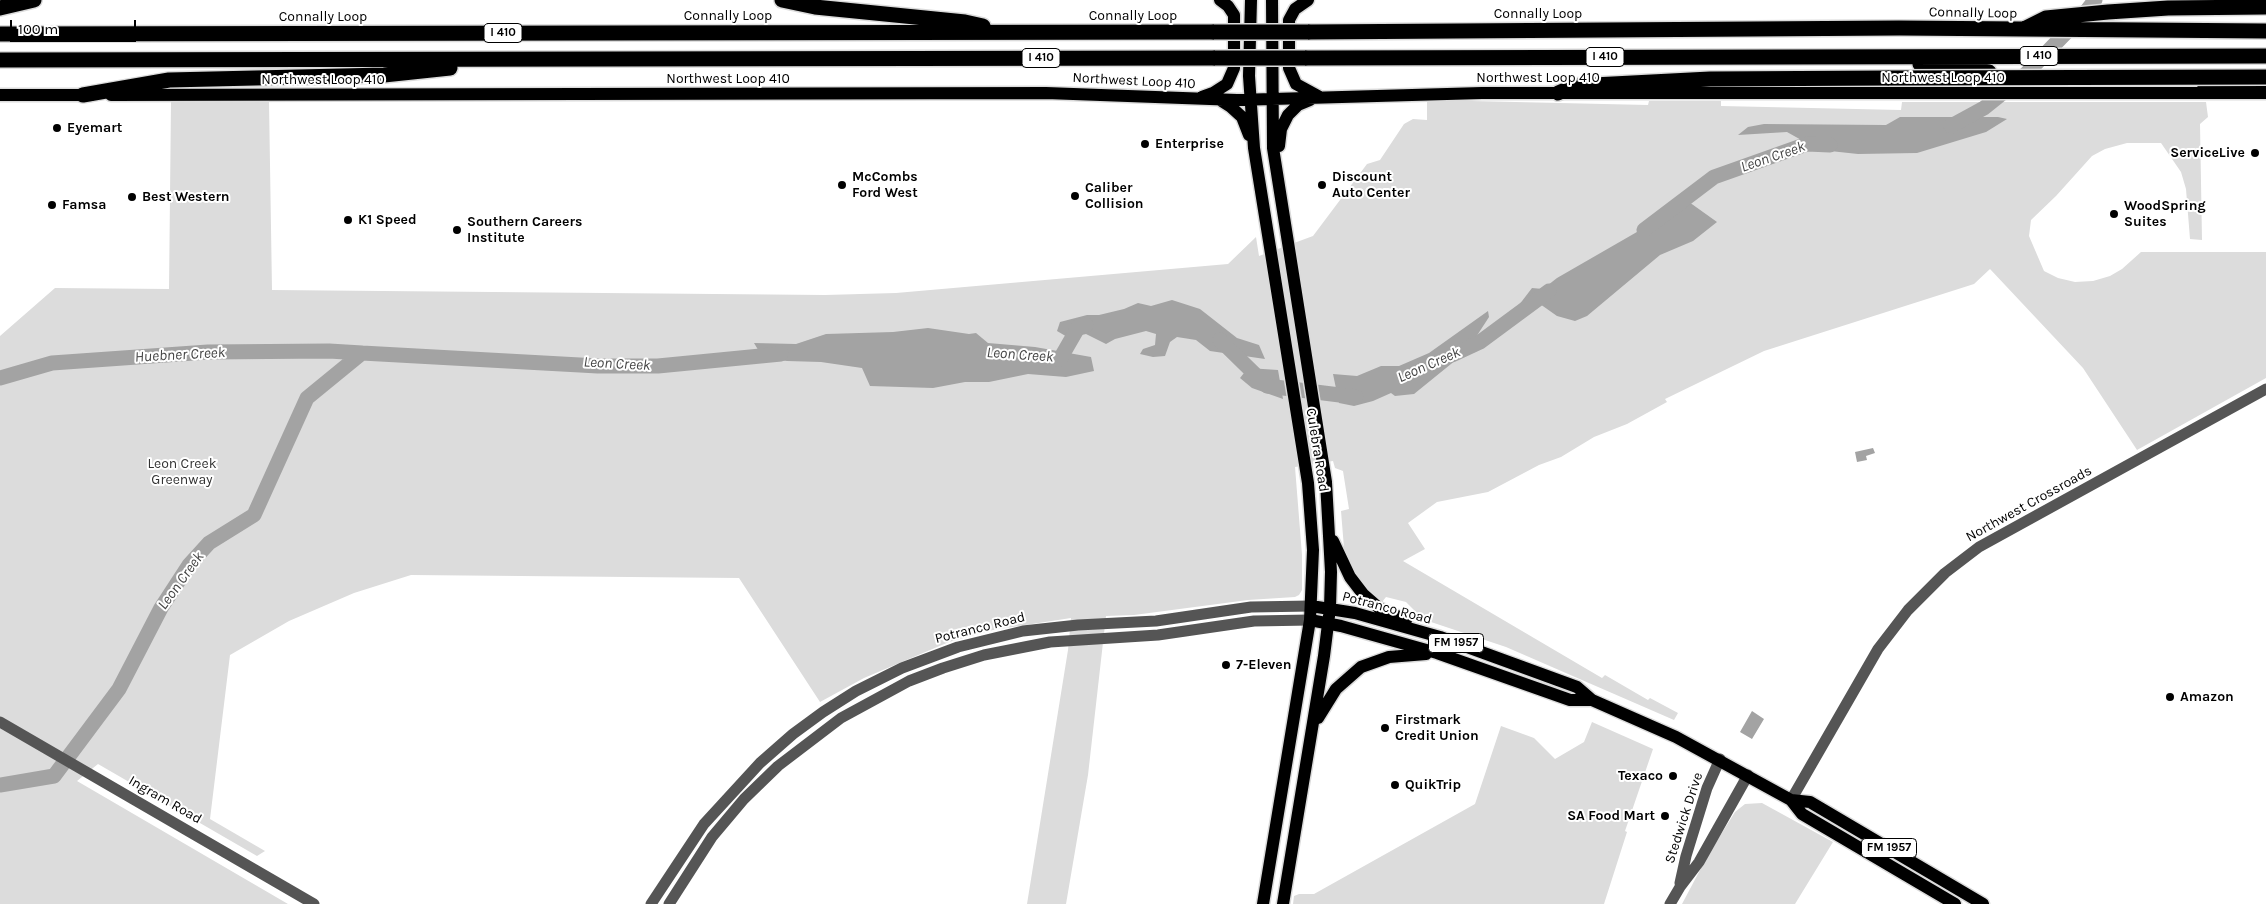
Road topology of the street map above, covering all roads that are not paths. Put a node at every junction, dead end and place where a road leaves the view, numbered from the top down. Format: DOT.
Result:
graph roads {
  1 [pos="34,0"];
  2 [pos="782,0"];
  3 [pos="1220,0"];
  4 [pos="1251,0"];
  5 [pos="1272,0"];
  6 [pos="1308,0"];
  7 [pos="0,8"];
  8 [pos="2266,8"];
  9 [pos="2020,31"];
  10 [pos="2266,31"];
  11 [pos="1006,32"];
  12 [pos="0,34"];
  13 [pos="2266,56"];
  14 [pos="525,59"];
  15 [pos="0,60"];
  16 [pos="1927,61"];
  17 [pos="2266,77"];
  18 [pos="2129,85"];
  19 [pos="2266,91"];
  20 [pos="1558,93"];
  21 [pos="0,95"];
  22 [pos="83,95"];
  23 [pos="1322,97"];
  24 [pos="1198,99"];
  25 [pos="1272,99"];
  26 [pos="1220,100"];
  27 [pos="1251,100"];
  28 [pos="1254,148"];
  29 [pos="1277,176"];
  30 [pos="2266,389"];
  31 [pos="1331,534"];
  32 [pos="1311,606"];
  33 [pos="1330,608"];
  34 [pos="1310,620"];
  35 [pos="1328,623"];
  36 [pos="1048,628"];
  37 [pos="1440,637"];
  38 [pos="1050,642"];
  39 [pos="1436,653"];
  40 [pos="886,676"];
  41 [pos="892,689"];
  42 [pos="1592,700"];
  43 [pos="0,722"];
  44 [pos="1313,726"];
  45 [pos="1720,760"];
  46 [pos="1748,775"];
  47 [pos="1792,800"];
  48 [pos="1680,887"];
  49 [pos="314,904"];
  50 [pos="652,904"];
  51 [pos="668,904"];
  52 [pos="1263,904"];
  53 [pos="1284,904"];
  54 [pos="1670,904"];
  55 [pos="1955,904"];
  56 [pos="1983,904"];
  1 -- 7 [label="highway"];
  2 -- 11 [label="highway"];
  3 -- 24 [label="main road"];
  4 -- 27 [label="main road, Culebra Road"];
  5 -- 25 [label="main road, Culebra Road"];
  6 -- 23 [label="main road"];
  8 -- 9 [label="highway"];
  9 -- 10 [label="highway, Connally Loop / I 410"];
  9 -- 11 [label="highway, Connally Loop / I 410, bridge"];
  11 -- 12 [label="highway, Connally Loop / I 410"];
  13 -- 16 [label="highway, I 410"];
  14 -- 15 [label="highway, I 410"];
  14 -- 16 [label="highway, I 410, bridge"];
  14 -- 22 [label="highway"];
  16 -- 18 [label="highway, bridge"];
  17 -- 20 [label="highway, bridge"];
  18 -- 19 [label="highway"];
  18 -- 20 [label="main road, Northwest Loop 410"];
  20 -- 23 [label="main road, Northwest Loop 410"];
  21 -- 22 [label="main road, Northwest Loop 410"];
  22 -- 24 [label="main road, Northwest Loop 410"];
  23 -- 25 [label="main road, Northwest Loop 410"];
  23 -- 29 [label="main road"];
  24 -- 26 [label="main road, Northwest Loop 410"];
  25 -- 27 [label="main road, Northwest Loop 410"];
  25 -- 29 [label="main road, Culebra Road"];
  26 -- 27 [label="main road, Northwest Loop 410"];
  26 -- 28 [label="main road"];
  27 -- 28 [label="main road, Culebra Road"];
  28 -- 32 [label="main road, Culebra Road"];
  29 -- 31 [label="main road, Culebra Road"];
  30 -- 47 [label="street, Northwest Crossroads"];
  31 -- 33 [label="main road, Culebra Road"];
  31 -- 37 [label="main road"];
  32 -- 33 [label="main road, Potranco Road / FM 1957"];
  32 -- 34 [label="main road, Culebra Road"];
  32 -- 36 [label="street, Potranco Road"];
  33 -- 35 [label="main road, Culebra Road"];
  33 -- 37 [label="main road, Potranco Road / FM 1957"];
  34 -- 35 [label="main road, Potranco Road / FM 1957"];
  34 -- 38 [label="street, Potranco Road"];
  34 -- 52 [label="main road, Culebra Road"];
  35 -- 39 [label="main road, Potranco Road / FM 1957"];
  35 -- 44 [label="main road, Culebra Road"];
  36 -- 38 [label="street"];
  36 -- 40 [label="street, Potranco Road"];
  37 -- 42 [label="main road, Potranco Road / FM 1957"];
  38 -- 41 [label="street, Potranco Road"];
  39 -- 42 [label="main road, Potranco Road / FM 1957"];
  39 -- 44 [label="main road"];
  40 -- 41 [label="street"];
  40 -- 50 [label="street, Potranco Road"];
  41 -- 51 [label="street, Potranco Road"];
  42 -- 45 [label="main road, FM 1957"];
  43 -- 49 [label="street, Ingram Road"];
  44 -- 53 [label="main road, Culebra Road"];
  45 -- 46 [label="main road, FM 1957"];
  45 -- 48 [label="street, Stedwick Drive"];
  46 -- 47 [label="main road, FM 1957"];
  46 -- 48 [label="street, Stedwick Drive"];
  47 -- 55 [label="main road, FM 1957"];
  47 -- 56 [label="main road, FM 1957"];
  48 -- 54 [label="street, Stedwick Drive"];
}
